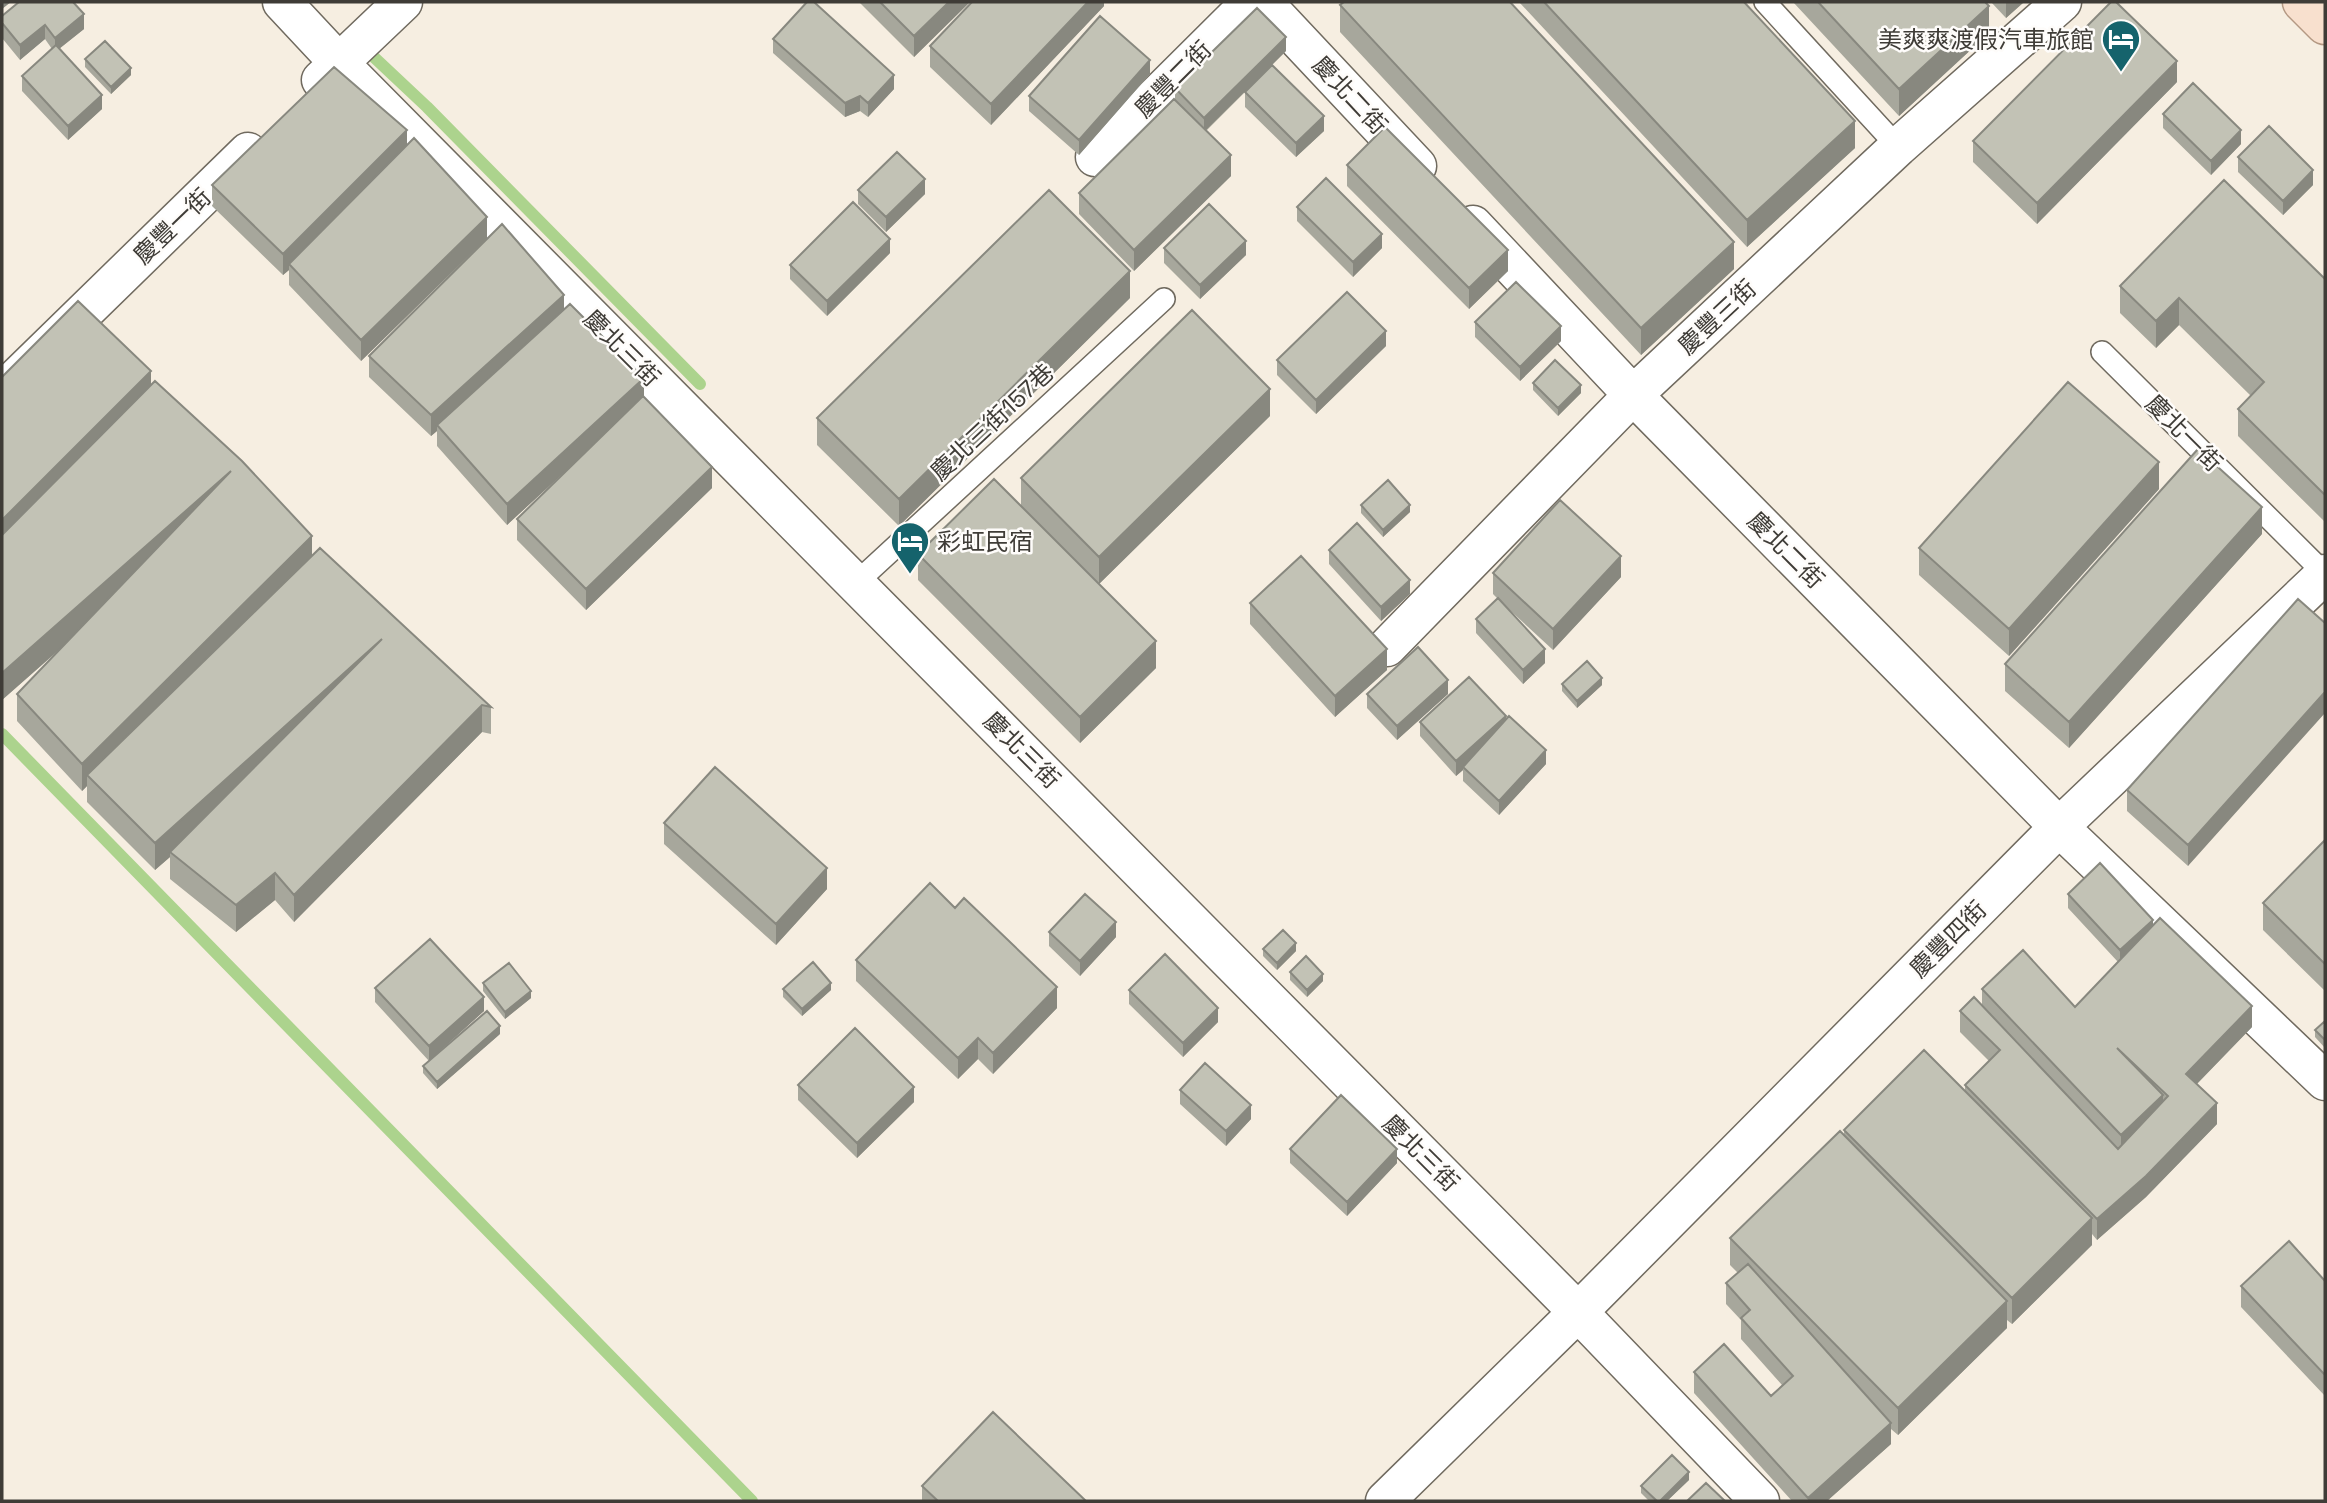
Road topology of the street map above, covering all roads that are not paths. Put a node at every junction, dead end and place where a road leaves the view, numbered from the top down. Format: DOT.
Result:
graph roads {
  1 [pos="282,2"];
  2 [pos="403,2"];
  3 [pos="1251,2"];
  4 [pos="1263,2"];
  5 [pos="1765,2"];
  6 [pos="2062,2"];
  7 [pos="2302,2"];
  8 [pos="2325,25"];
  9 [pos="339,63"];
  10 [pos="1898,147"];
  11 [pos="1095,157"];
  12 [pos="1164,299"];
  13 [pos="2102,352"];
  14 [pos="2,392"];
  15 [pos="1633,395"];
  16 [pos="2325,574"];
  17 [pos="856,583"];
  18 [pos="1387,647"];
  19 [pos="2059,827"];
  20 [pos="2325,1081"];
  21 [pos="1578,1312"];
  22 [pos="1385,1501"];
  23 [pos="1760,1501"];
  1 -- 9 [label="street, 慶北三街"];
  2 -- 9 [label="street, 慶豐一街"];
  3 -- 11 [label="street, 慶豐二街"];
  4 -- 15 [label="street, 慶北二街"];
  5 -- 10 [label="lane"];
  6 -- 10 [label="street, 慶豐三街"];
  7 -- 8 [label="main road"];
  9 -- 14 [label="street, 慶豐一街"];
  9 -- 17 [label="street, 慶北三街"];
  10 -- 15 [label="street, 慶豐三街"];
  12 -- 17 [label="lane, 慶北三街157巷"];
  13 -- 16 [label="lane, 慶北一街"];
  15 -- 18 [label="street, 慶豐三街"];
  15 -- 19 [label="street, 慶北二街"];
  16 -- 19 [label="street, 慶豐四街"];
  17 -- 21 [label="street, 慶北三街"];
  19 -- 20 [label="street, 慶北二街"];
  19 -- 21 [label="street, 慶豐四街"];
  21 -- 22 [label="street, 慶豐四街"];
  21 -- 23 [label="street, 慶北三街"];
}
